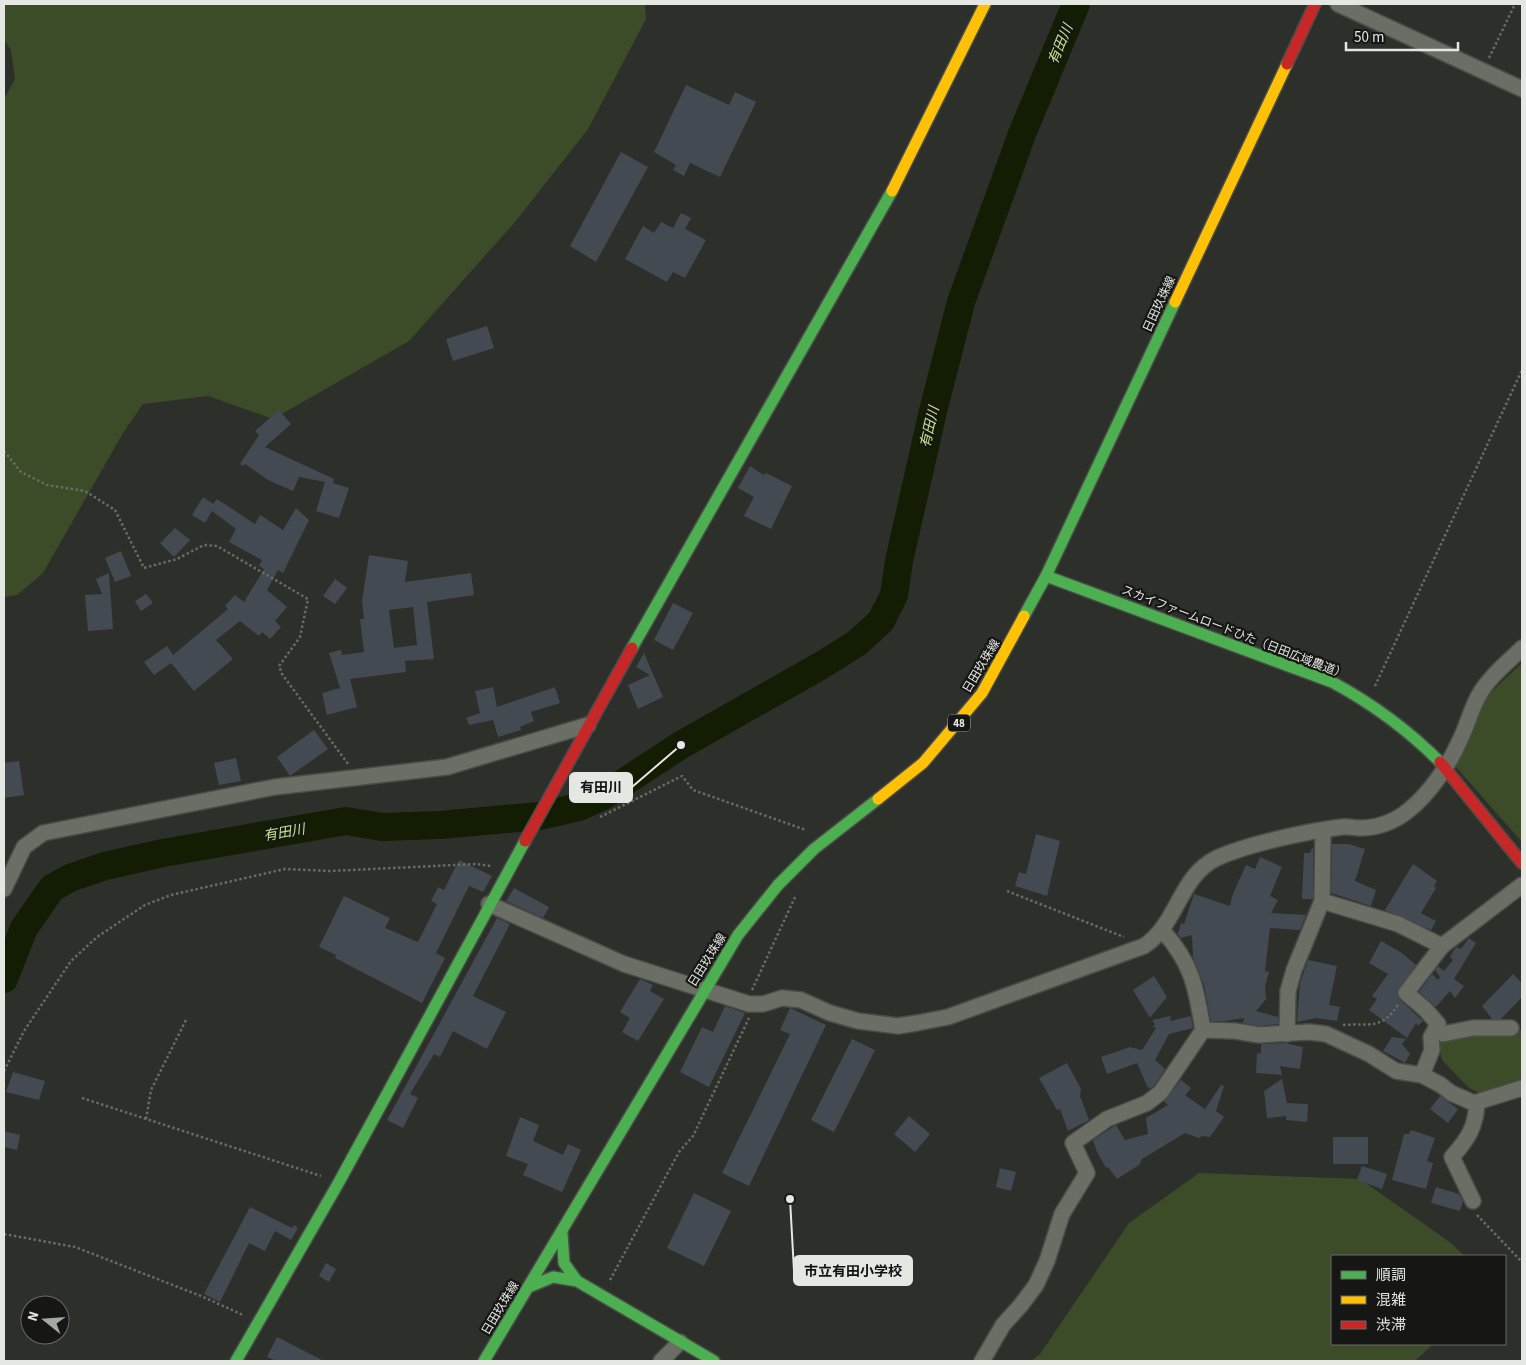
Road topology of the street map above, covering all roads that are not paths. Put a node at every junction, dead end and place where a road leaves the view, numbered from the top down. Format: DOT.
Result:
graph roads {
  1 [pos="986,4"];
  2 [pos="1315,4"];
  3 [pos="1338,4"];
  4 [pos="1522,89"];
  5 [pos="1046,576"];
  6 [pos="1522,648"];
  7 [pos="585,731"];
  8 [pos="1445,767"];
  9 [pos="1323,831"];
  10 [pos="1522,863"];
  11 [pos="1522,885"];
  12 [pos="4,889"];
  13 [pos="1322,901"];
  14 [pos="489,904"];
  15 [pos="1162,930"];
  16 [pos="1442,946"];
  17 [pos="703,991"];
  18 [pos="1511,1028"];
  19 [pos="1203,1030"];
  20 [pos="1435,1030"];
  21 [pos="1286,1034"];
  22 [pos="1422,1075"];
  23 [pos="1522,1088"];
  24 [pos="1477,1102"];
  25 [pos="1473,1201"];
  26 [pos="562,1233"];
  27 [pos="577,1281"];
  28 [pos="529,1287"];
  29 [pos="680,1342"];
  30 [pos="236,1361"];
  31 [pos="484,1361"];
  32 [pos="661,1361"];
  33 [pos="714,1361"];
  34 [pos="982,1361"];
  1 -- 7 [label="street"];
  2 -- 5 [label="street, 日田玖珠線 / 48"];
  3 -- 4 [label="street"];
  5 -- 8 [label="street, スカイファームロードひた（日田広域農道）"];
  5 -- 17 [label="street, 日田玖珠線 / 48"];
  6 -- 8 [label="street"];
  7 -- 12 [label="street"];
  7 -- 14 [label="street"];
  8 -- 9 [label="street"];
  8 -- 10 [label="street, スカイファームロードひた（日田広域農道）"];
  9 -- 13 [label="street"];
  9 -- 15 [label="street"];
  11 -- 16 [label="street"];
  13 -- 16 [label="street"];
  13 -- 21 [label="street"];
  14 -- 17 [label="street"];
  14 -- 30 [label="street"];
  15 -- 17 [label="street"];
  15 -- 19 [label="street"];
  16 -- 20 [label="street"];
  17 -- 26 [label="street, 日田玖珠線 / 48"];
  18 -- 20 [label="street"];
  19 -- 21 [label="street"];
  19 -- 34 [label="street"];
  20 -- 22 [label="street"];
  21 -- 22 [label="street"];
  22 -- 24 [label="street"];
  23 -- 24 [label="street"];
  24 -- 25 [label="street"];
  26 -- 27 [label="street"];
  26 -- 28 [label="street, 日田玖珠線 / 48"];
  27 -- 28 [label="street"];
  27 -- 29 [label="street"];
  28 -- 31 [label="street, 日田玖珠線 / 48"];
  29 -- 32 [label="street"];
  29 -- 33 [label="street"];
}
